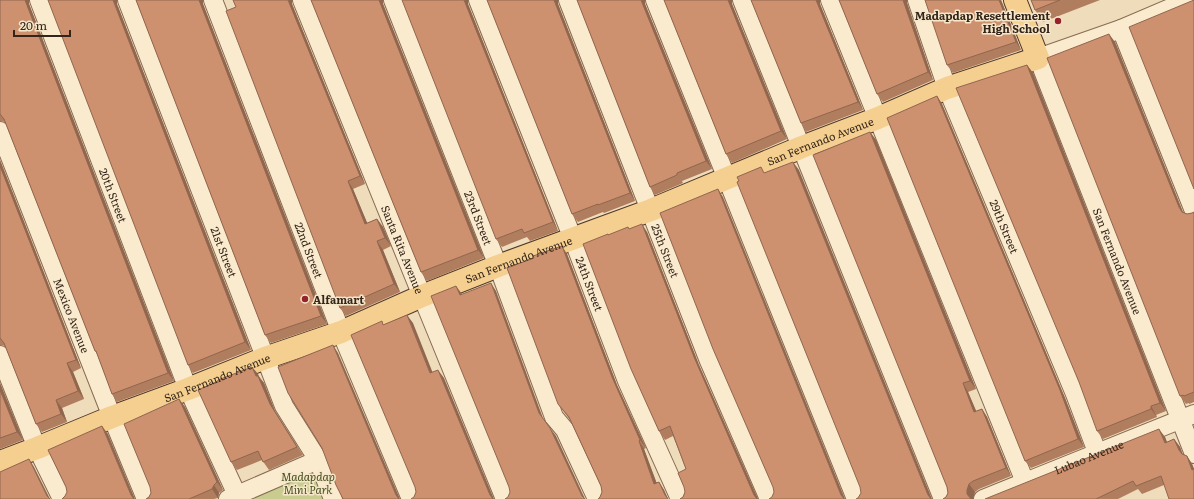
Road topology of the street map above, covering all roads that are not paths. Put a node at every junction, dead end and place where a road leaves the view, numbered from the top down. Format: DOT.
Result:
graph roads {
  1 [pos="39,0"];
  2 [pos="126,0"];
  3 [pos="213,0"];
  4 [pos="302,0"];
  5 [pos="393,0"];
  6 [pos="478,0"];
  7 [pos="568,0"];
  8 [pos="655,0"];
  9 [pos="742,0"];
  10 [pos="830,0"];
  11 [pos="917,0"];
  12 [pos="1015,0"];
  13 [pos="1189,0"];
  14 [pos="1121,29"];
  15 [pos="1038,58"];
  16 [pos="947,88"];
  17 [pos="878,118"];
  18 [pos="0,131"];
  19 [pos="802,147"];
  20 [pos="728,179"];
  21 [pos="650,210"];
  22 [pos="1194,211"];
  23 [pos="573,239"];
  24 [pos="498,266"];
  25 [pos="422,296"];
  26 [pos="341,332"];
  27 [pos="0,355"];
  28 [pos="265,358"];
  29 [pos="188,389"];
  30 [pos="1187,416"];
  31 [pos="112,417"];
  32 [pos="37,448"];
  33 [pos="1097,452"];
  34 [pos="1194,454"];
  35 [pos="318,460"];
  36 [pos="0,462"];
  37 [pos="1025,482"];
  38 [pos="232,497"];
  39 [pos="62,499"];
  40 [pos="146,499"];
  41 [pos="333,499"];
  42 [pos="411,499"];
  43 [pos="505,499"];
  44 [pos="597,499"];
  45 [pos="680,499"];
  46 [pos="769,499"];
  47 [pos="856,499"];
  48 [pos="943,499"];
  49 [pos="983,499"];
  1 -- 29 [label="street, 20th Street"];
  2 -- 28 [label="street, 21st Street"];
  3 -- 26 [label="street, 22nd Street"];
  4 -- 25 [label="street, Santa Rita Avenue"];
  5 -- 24 [label="street, 23rd Street"];
  6 -- 23 [label="street, 24th Street"];
  7 -- 21 [label="street, 25th Street"];
  8 -- 20 [label="street"];
  9 -- 19 [label="street"];
  10 -- 17 [label="street"];
  11 -- 16 [label="street, 29th Street"];
  12 -- 15 [label="main road, San Fernando Avenue"];
  13 -- 14 [label="street, San Fernando Avenue"];
  14 -- 15 [label="street, San Fernando Avenue"];
  14 -- 22 [label="street"];
  15 -- 16 [label="main road, San Fernando Avenue"];
  15 -- 30 [label="street, San Fernando Avenue"];
  16 -- 17 [label="main road, San Fernando Avenue"];
  16 -- 33 [label="street, 29th Street"];
  17 -- 19 [label="main road, San Fernando Avenue"];
  17 -- 37 [label="street"];
  18 -- 31 [label="street, Mexico Avenue"];
  19 -- 20 [label="main road, San Fernando Avenue"];
  19 -- 48 [label="street"];
  20 -- 21 [label="main road, San Fernando Avenue"];
  20 -- 47 [label="street"];
  21 -- 23 [label="main road, San Fernando Avenue"];
  21 -- 46 [label="street, 25th Street"];
  23 -- 24 [label="main road, San Fernando Avenue"];
  23 -- 45 [label="street, 24th Street"];
  24 -- 25 [label="main road, San Fernando Avenue"];
  24 -- 44 [label="street, 23rd Street"];
  25 -- 26 [label="main road, San Fernando Avenue"];
  25 -- 43 [label="street, Santa Rita Avenue"];
  26 -- 28 [label="main road, San Fernando Avenue"];
  26 -- 42 [label="street, 22nd Street"];
  27 -- 32 [label="street"];
  28 -- 29 [label="main road, San Fernando Avenue"];
  28 -- 35 [label="street, 21st Street"];
  29 -- 31 [label="main road, San Fernando Avenue"];
  29 -- 38 [label="street, 20th Street"];
  30 -- 33 [label="street, Lubao Avenue"];
  30 -- 34 [label="street, San Fernando Avenue"];
  31 -- 32 [label="main road, San Fernando Avenue"];
  31 -- 40 [label="street, Mexico Avenue"];
  32 -- 36 [label="main road, San Fernando Avenue"];
  32 -- 39 [label="street"];
  33 -- 37 [label="street, Lubao Avenue"];
  35 -- 38 [label="street"];
  35 -- 41 [label="street, 21st Street"];
  37 -- 49 [label="street, Lubao Avenue"];
}
